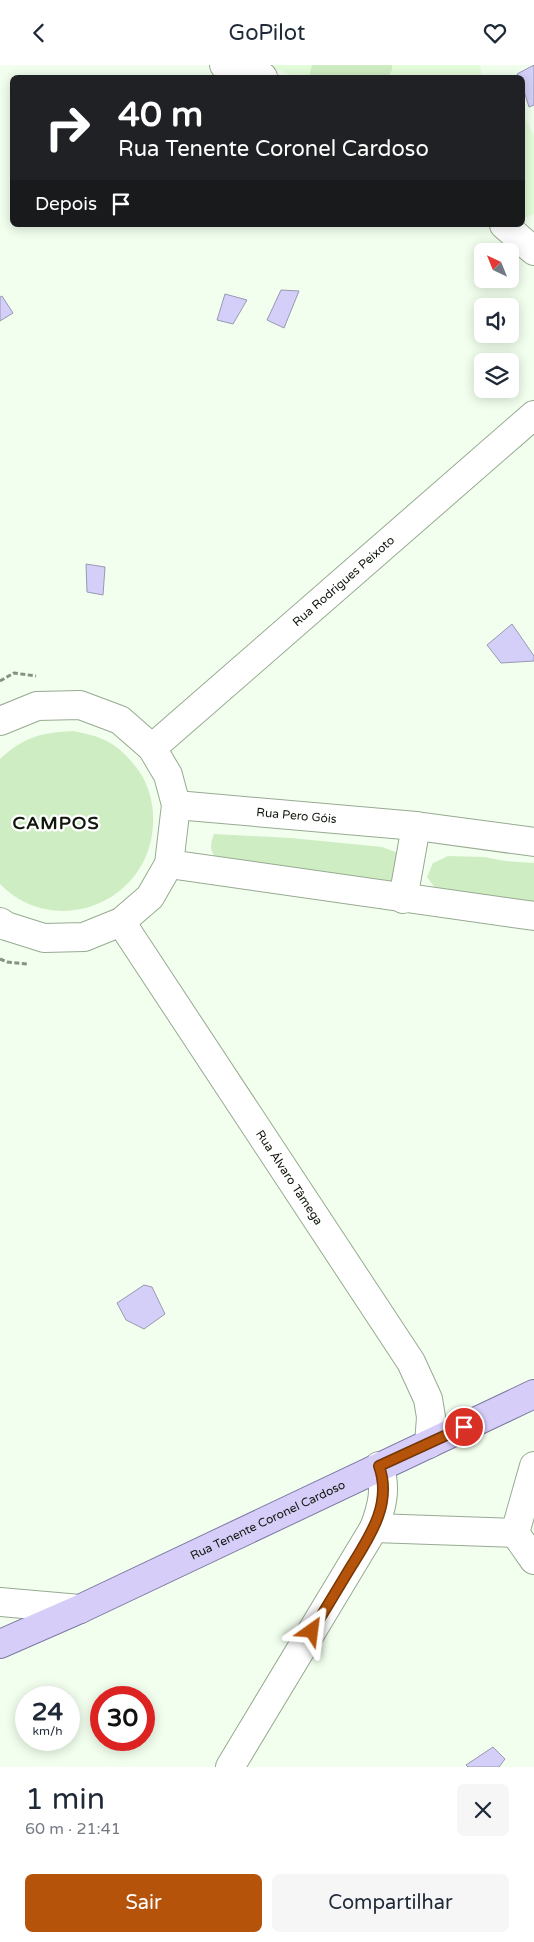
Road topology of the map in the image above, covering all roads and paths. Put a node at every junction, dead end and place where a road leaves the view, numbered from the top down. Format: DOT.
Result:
graph roads {
  1 [pos="224,65"];
  2 [pos="256,75"];
  3 [pos="534,415"];
  4 [pos="0,721"];
  5 [pos="152,748"];
  6 [pos="176,805"];
  7 [pos="416,826"];
  8 [pos="534,842"];
  9 [pos="169,864"];
  10 [pos="402,899"];
  11 [pos="534,916"];
  12 [pos="0,922"];
  13 [pos="121,922"];
  14 [pos="534,1394"];
  15 [pos="429,1444"];
  16 [pos="379,1466"];
  17 [pos="534,1466"];
  18 [pos="374,1528"];
  19 [pos="516,1533"];
  20 [pos="534,1560"];
  21 [pos="0,1602"];
  22 [pos="80,1609"];
  23 [pos="0,1644"];
  24 [pos="230,1767"];
  1 -- 2 [label="street"];
  3 -- 5 [label="street, Rua Rodrigues Peixoto"];
  4 -- 5 [label="street"];
  5 -- 6 [label="street"];
  6 -- 7 [label="street, Rua Pero Góis"];
  6 -- 9 [label="street"];
  7 -- 8 [label="street, Rua Pero Góis"];
  7 -- 10 [label="street"];
  9 -- 10 [label="street"];
  9 -- 13 [label="street"];
  10 -- 11 [label="street"];
  12 -- 13 [label="street"];
  13 -- 15 [label="street, Rua Álvaro Tâmega"];
  14 -- 15 [label="main road, Rua Tenente Coronel Cardoso"];
  15 -- 16 [label="main road, Rua Tenente Coronel Cardoso"];
  16 -- 18 [label="street"];
  16 -- 22 [label="main road, Rua Tenente Coronel Cardoso"];
  17 -- 19 [label="street"];
  18 -- 19 [label="street"];
  18 -- 24 [label="street"];
  19 -- 20 [label="street"];
  21 -- 22 [label="street"];
  22 -- 23 [label="main road, Rua Tenente Coronel Cardoso"];
}
